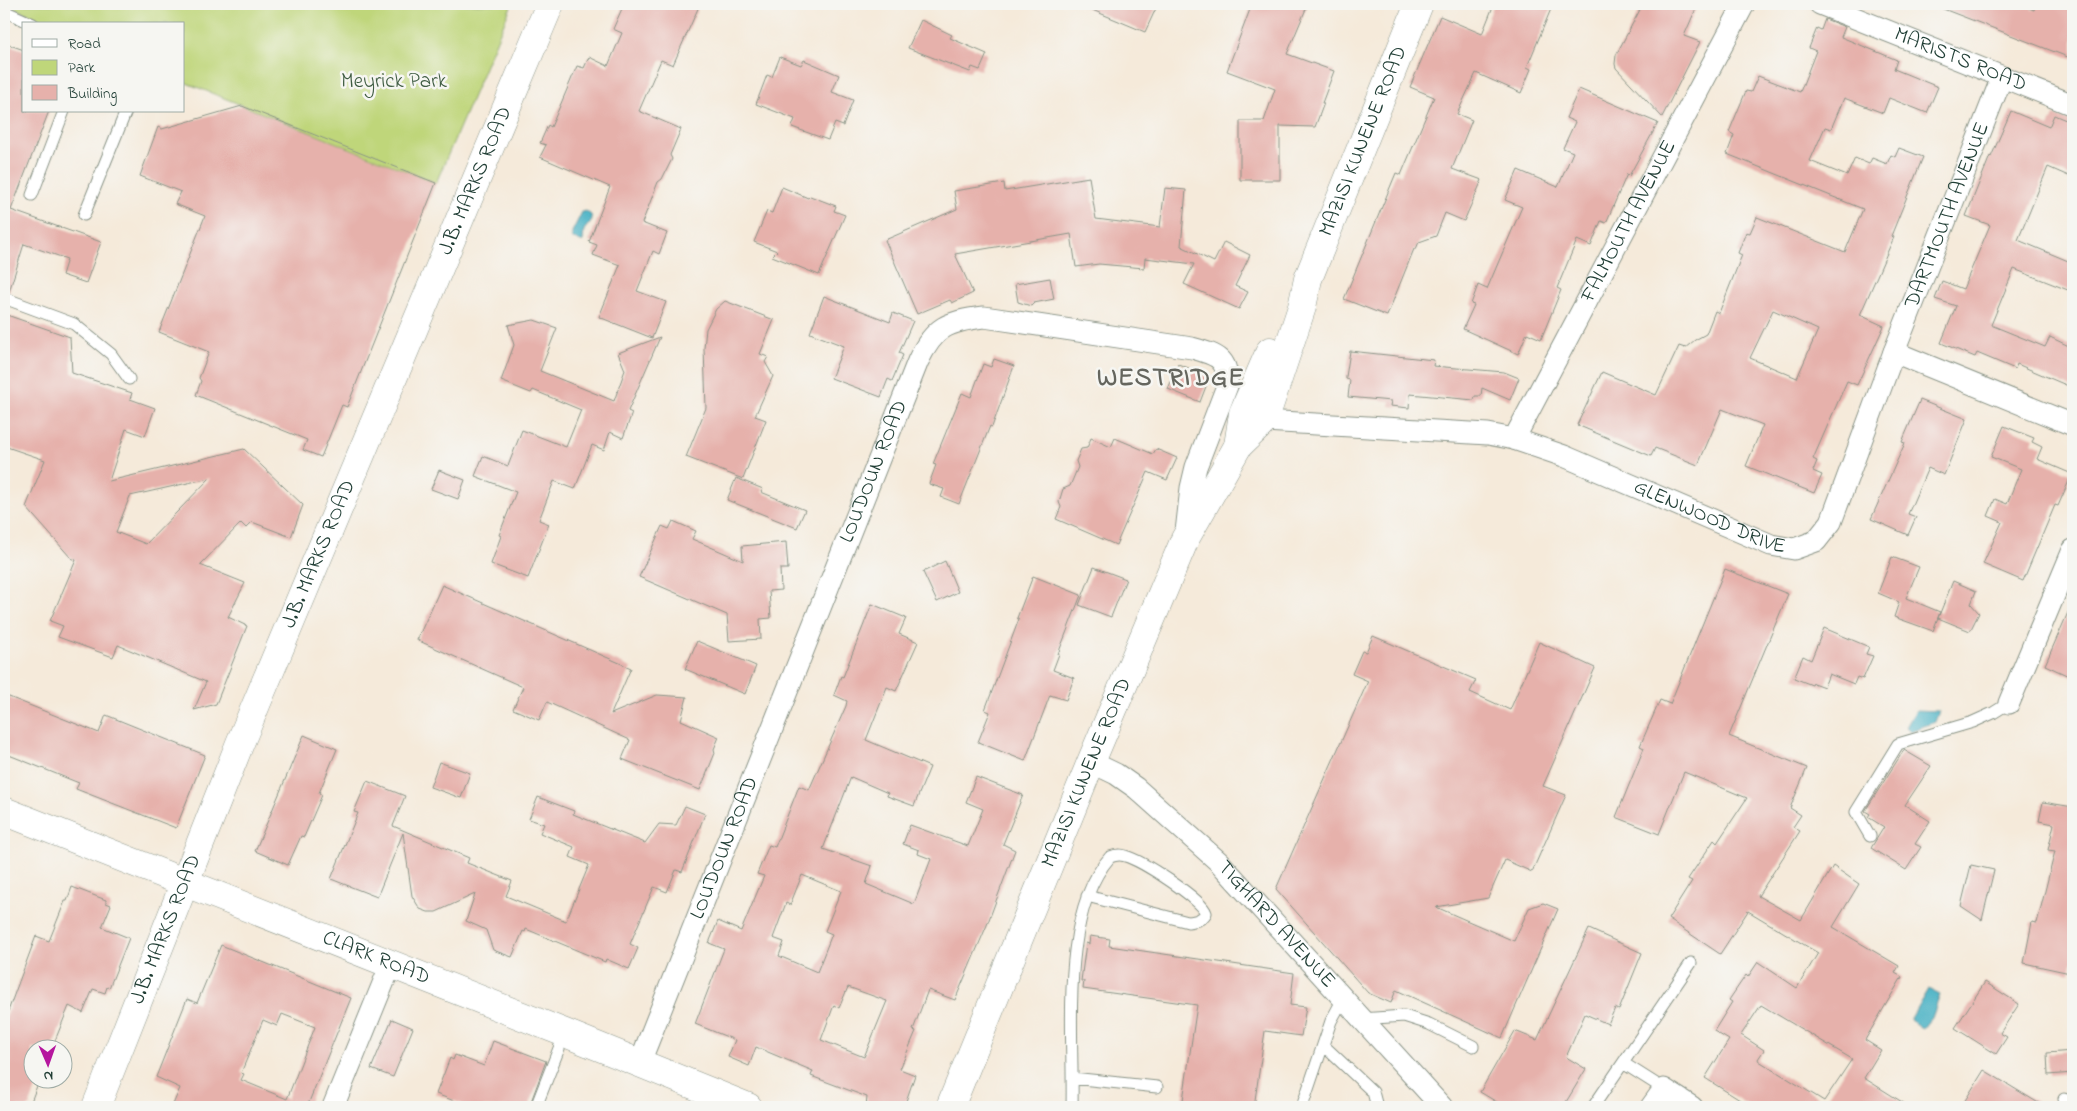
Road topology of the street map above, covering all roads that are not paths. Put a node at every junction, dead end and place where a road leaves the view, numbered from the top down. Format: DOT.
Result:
graph roads {
  1 [pos="550,4"];
  2 [pos="1419,4"];
  3 [pos="1744,4"];
  4 [pos="1820,4"];
  5 [pos="4,11"];
  6 [pos="28,22"];
  7 [pos="2002,77"];
  8 [pos="2073,105"];
  9 [pos="64,112"];
  10 [pos="126,112"];
  11 [pos="32,195"];
  12 [pos="84,215"];
  13 [pos="4,298"];
  14 [pos="1894,352"];
  15 [pos="129,379"];
  16 [pos="1253,417"];
  17 [pos="2073,426"];
  18 [pos="1514,439"];
  19 [pos="1185,539"];
  20 [pos="2073,550"];
  21 [pos="2009,703"];
  22 [pos="1091,762"];
  23 [pos="4,811"];
  24 [pos="1870,836"];
  25 [pos="186,883"];
  26 [pos="1087,896"];
  27 [pos="1691,963"];
  28 [pos="391,964"];
  29 [pos="1343,999"];
  30 [pos="1362,1019"];
  31 [pos="565,1033"];
  32 [pos="1323,1045"];
  33 [pos="1473,1046"];
  34 [pos="640,1062"];
  35 [pos="1623,1063"];
  36 [pos="1072,1078"];
  37 [pos="1157,1086"];
  38 [pos="1664,1089"];
  39 [pos="96,1107"];
  40 [pos="333,1107"];
  41 [pos="536,1107"];
  42 [pos="748,1107"];
  43 [pos="950,1107"];
  44 [pos="1072,1107"];
  45 [pos="1302,1107"];
  46 [pos="1377,1107"];
  47 [pos="1442,1107"];
  48 [pos="1593,1107"];
  49 [pos="1651,1107"];
  50 [pos="1692,1107"];
  1 -- 25 [label="street, J.B. MARKS ROAD"];
  2 -- 16 [label="street, MAZISI KUNENE ROAD"];
  3 -- 18 [label="street, FALMOUTH AVENUE"];
  4 -- 7 [label="street, MARISTS ROAD"];
  5 -- 6 [label="lane"];
  7 -- 8 [label="street, MARISTS ROAD"];
  7 -- 14 [label="street, DARTMOUTH AVENUE"];
  9 -- 11 [label="lane"];
  10 -- 12 [label="lane"];
  13 -- 15 [label="lane"];
  14 -- 17 [label="street"];
  14 -- 18 [label="street, GLENWOOD DRIVE"];
  16 -- 18 [label="street, GLENWOOD DRIVE"];
  16 -- 19 [label="street, MAZISI KUNENE ROAD"];
  19 -- 22 [label="street, MAZISI KUNENE ROAD"];
  19 -- 34 [label="street, LOUDOUN ROAD"];
  20 -- 21 [label="street"];
  21 -- 24 [label="lane"];
  22 -- 29 [label="street, TIGHARD AVENUE"];
  22 -- 43 [label="street, MAZISI KUNENE ROAD"];
  23 -- 25 [label="street, CLARK ROAD"];
  25 -- 28 [label="street, CLARK ROAD"];
  25 -- 39 [label="street, J.B. MARKS ROAD"];
  26 -- 26 [label="lane"];
  26 -- 36 [label="lane"];
  27 -- 35 [label="lane"];
  28 -- 31 [label="street, CLARK ROAD"];
  28 -- 40 [label="street"];
  29 -- 30 [label="street, TIGHARD AVENUE"];
  29 -- 32 [label="lane"];
  30 -- 33 [label="lane"];
  30 -- 47 [label="street, TIGHARD AVENUE"];
  31 -- 34 [label="street, CLARK ROAD"];
  31 -- 41 [label="lane"];
  32 -- 45 [label="lane"];
  32 -- 46 [label="lane"];
  34 -- 42 [label="street, CLARK ROAD"];
  35 -- 38 [label="lane"];
  35 -- 48 [label="lane"];
  36 -- 37 [label="lane"];
  36 -- 44 [label="lane"];
  38 -- 49 [label="street"];
  38 -- 50 [label="street"];
}
